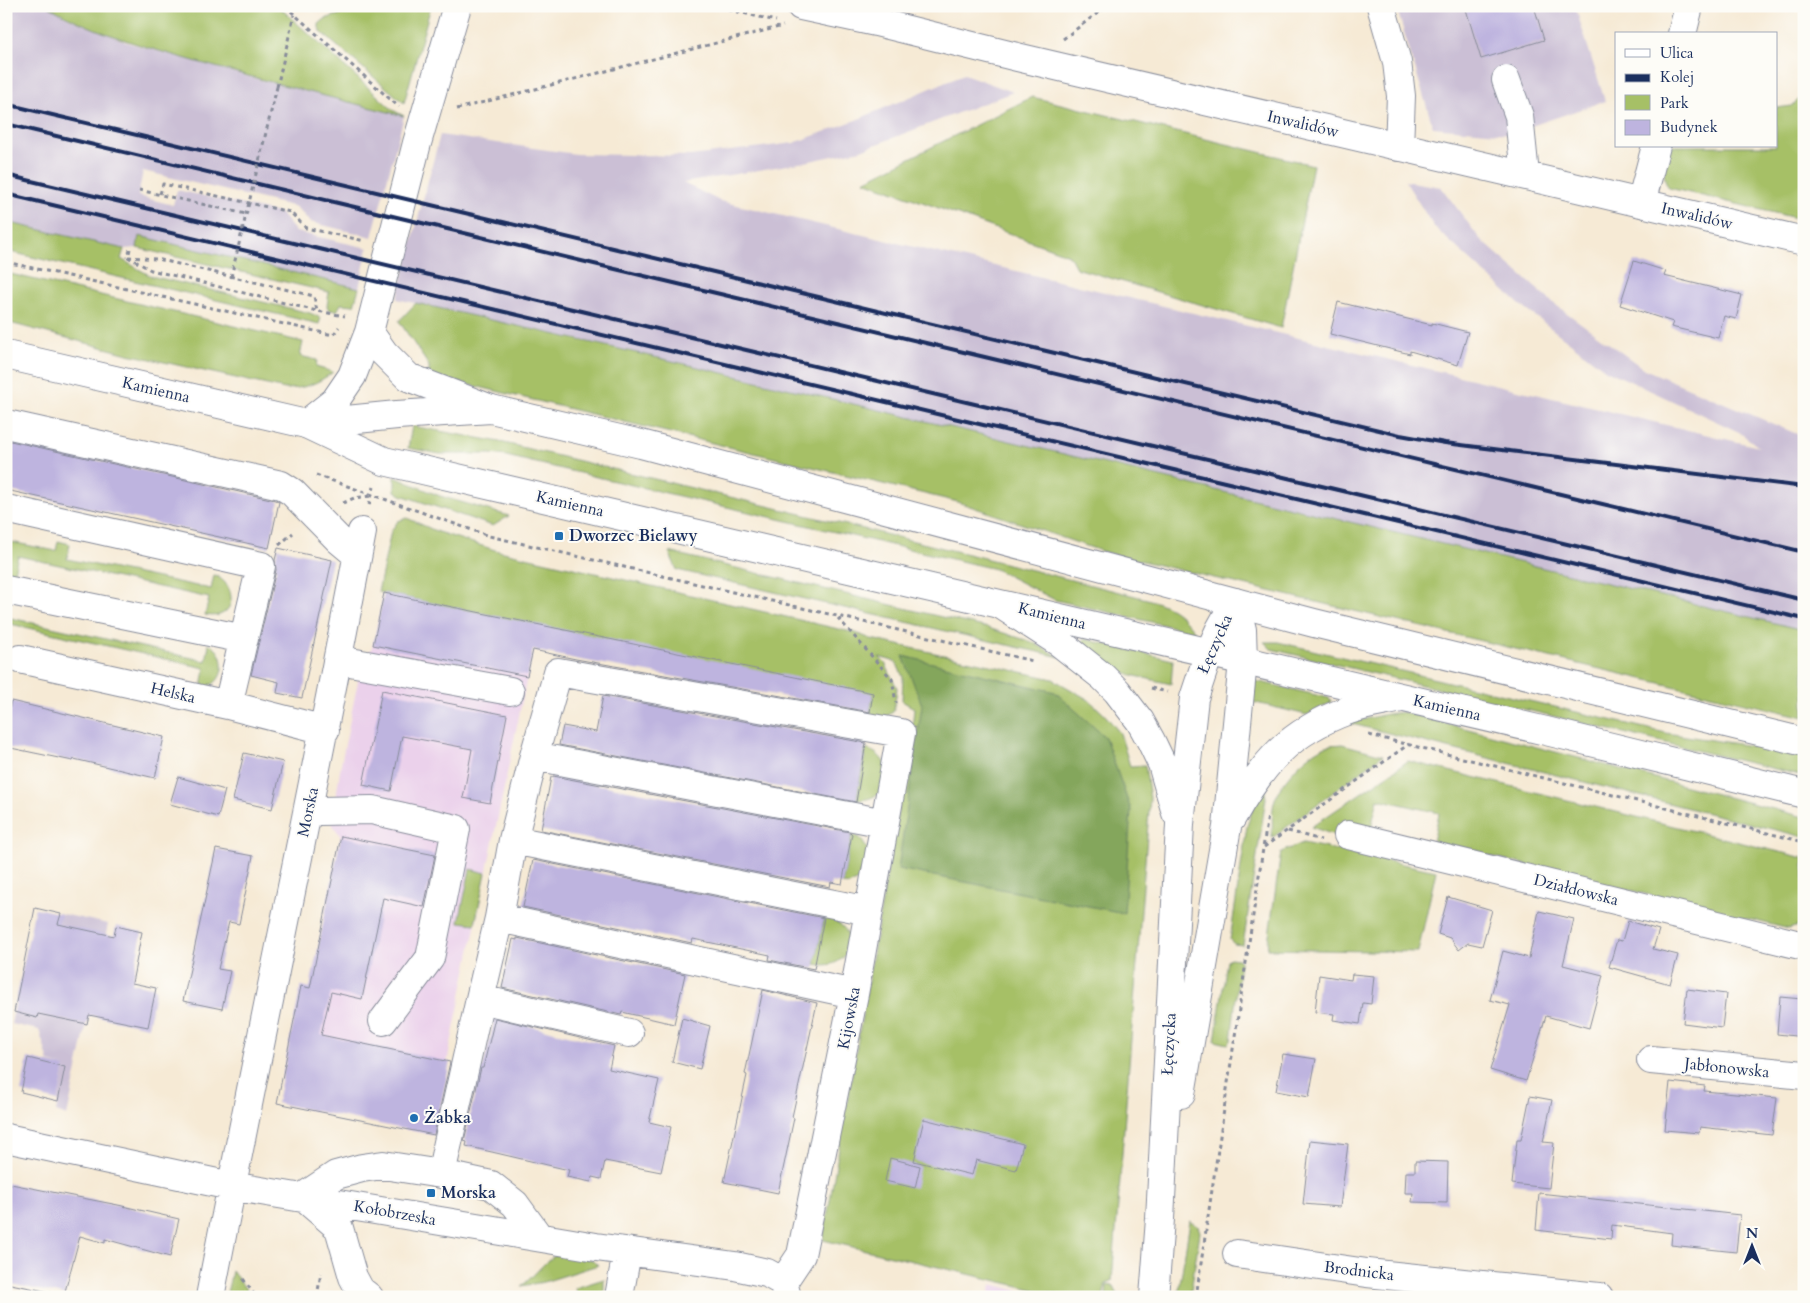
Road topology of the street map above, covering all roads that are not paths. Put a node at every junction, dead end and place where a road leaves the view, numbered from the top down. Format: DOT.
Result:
graph roads {
  1 [pos="457,6"];
  2 [pos="1381,6"];
  3 [pos="1689,6"];
  4 [pos="877,14"];
  5 [pos="796,15"];
  6 [pos="1682,32"];
  7 [pos="1506,80"];
  8 [pos="1399,147"];
  9 [pos="1656,148"];
  10 [pos="1526,176"];
  11 [pos="1642,203"];
  12 [pos="1804,241"];
  13 [pos="360,324"];
  14 [pos="6,354"];
  15 [pos="491,409"];
  16 [pos="6,424"];
  17 [pos="306,424"];
  18 [pos="6,509"];
  19 [pos="6,590"];
  20 [pos="1235,602"];
  21 [pos="1000,603"];
  22 [pos="244,639"];
  23 [pos="1209,653"];
  24 [pos="338,658"];
  25 [pos="20,659"];
  26 [pos="1243,661"];
  27 [pos="510,691"];
  28 [pos="1401,698"];
  29 [pos="228,705"];
  30 [pos="325,730"];
  31 [pos="1804,742"];
  32 [pos="534,756"];
  33 [pos="1804,794"];
  34 [pos="308,809"];
  35 [pos="884,823"];
  36 [pos="1180,824"];
  37 [pos="1227,827"];
  38 [pos="1348,835"];
  39 [pos="513,840"];
  40 [pos="869,911"];
  41 [pos="499,918"];
  42 [pos="1804,946"];
  43 [pos="854,994"];
  44 [pos="480,999"];
  45 [pos="383,1021"];
  46 [pos="629,1033"];
  47 [pos="1651,1060"];
  48 [pos="1804,1075"];
  49 [pos="6,1138"];
  50 [pos="441,1174"];
  51 [pos="231,1186"];
  52 [pos="303,1197"];
  53 [pos="1160,1219"];
  54 [pos="539,1237"];
  55 [pos="628,1252"];
  56 [pos="1237,1254"];
  57 [pos="785,1290"];
  58 [pos="210,1297"];
  59 [pos="369,1297"];
  60 [pos="619,1297"];
  61 [pos="1154,1297"];
  62 [pos="1600,1297"];
  1 -- 13 [label="street"];
  2 -- 8 [label="street"];
  3 -- 6 [label="street"];
  4 -- 5 [label="street, Inwalidów"];
  4 -- 8 [label="street, Inwalidów"];
  7 -- 10 [label="street"];
  8 -- 10 [label="street, Inwalidów"];
  9 -- 11 [label="street"];
  10 -- 11 [label="street, Inwalidów"];
  11 -- 12 [label="street, Inwalidów"];
  13 -- 15 [label="street"];
  13 -- 17 [label="street"];
  14 -- 17 [label="street, Kamienna"];
  15 -- 17 [label="street, Kamienna"];
  15 -- 20 [label="street, Kamienna"];
  16 -- 24 [label="street, Morska"];
  17 -- 21 [label="street, Kamienna"];
  18 -- 22 [label="street"];
  19 -- 22 [label="street"];
  20 -- 23 [label="street, Łęczycka"];
  20 -- 26 [label="street, Łęczycka"];
  20 -- 31 [label="street, Kamienna"];
  21 -- 23 [label="street, Kamienna"];
  21 -- 36 [label="street"];
  22 -- 29 [label="street"];
  23 -- 26 [label="street, Kamienna"];
  23 -- 36 [label="street, Łęczycka"];
  24 -- 27 [label="street"];
  24 -- 30 [label="street, Morska"];
  25 -- 29 [label="street, Helska"];
  26 -- 28 [label="street, Kamienna"];
  26 -- 37 [label="street, Łęczycka"];
  28 -- 33 [label="street, Kamienna"];
  28 -- 37 [label="street"];
  29 -- 30 [label="street, Helska"];
  30 -- 34 [label="street, Morska"];
  32 -- 35 [label="street"];
  32 -- 35 [label="street, Kijowska"];
  32 -- 39 [label="street"];
  34 -- 45 [label="street"];
  34 -- 51 [label="street, Morska"];
  35 -- 40 [label="street, Kijowska"];
  36 -- 53 [label="street, Łęczycka"];
  37 -- 53 [label="street, Łęczycka"];
  38 -- 42 [label="street, Działdowska"];
  39 -- 40 [label="street"];
  39 -- 41 [label="street"];
  40 -- 43 [label="street, Kijowska"];
  41 -- 43 [label="street"];
  41 -- 44 [label="street"];
  43 -- 57 [label="street, Kijowska"];
  44 -- 46 [label="street"];
  44 -- 50 [label="street"];
  47 -- 48 [label="street, Jabłonowska"];
  49 -- 51 [label="street, Kołobrzeska"];
  50 -- 52 [label="street"];
  50 -- 54 [label="street"];
  51 -- 52 [label="street, Kołobrzeska"];
  51 -- 58 [label="street, Morska"];
  52 -- 54 [label="street, Kołobrzeska"];
  52 -- 59 [label="street"];
  53 -- 61 [label="street, Łęczycka"];
  54 -- 55 [label="street, Kołobrzeska"];
  55 -- 57 [label="street, Kołobrzeska"];
  55 -- 60 [label="street"];
  56 -- 62 [label="street, Brodnicka"];
}
